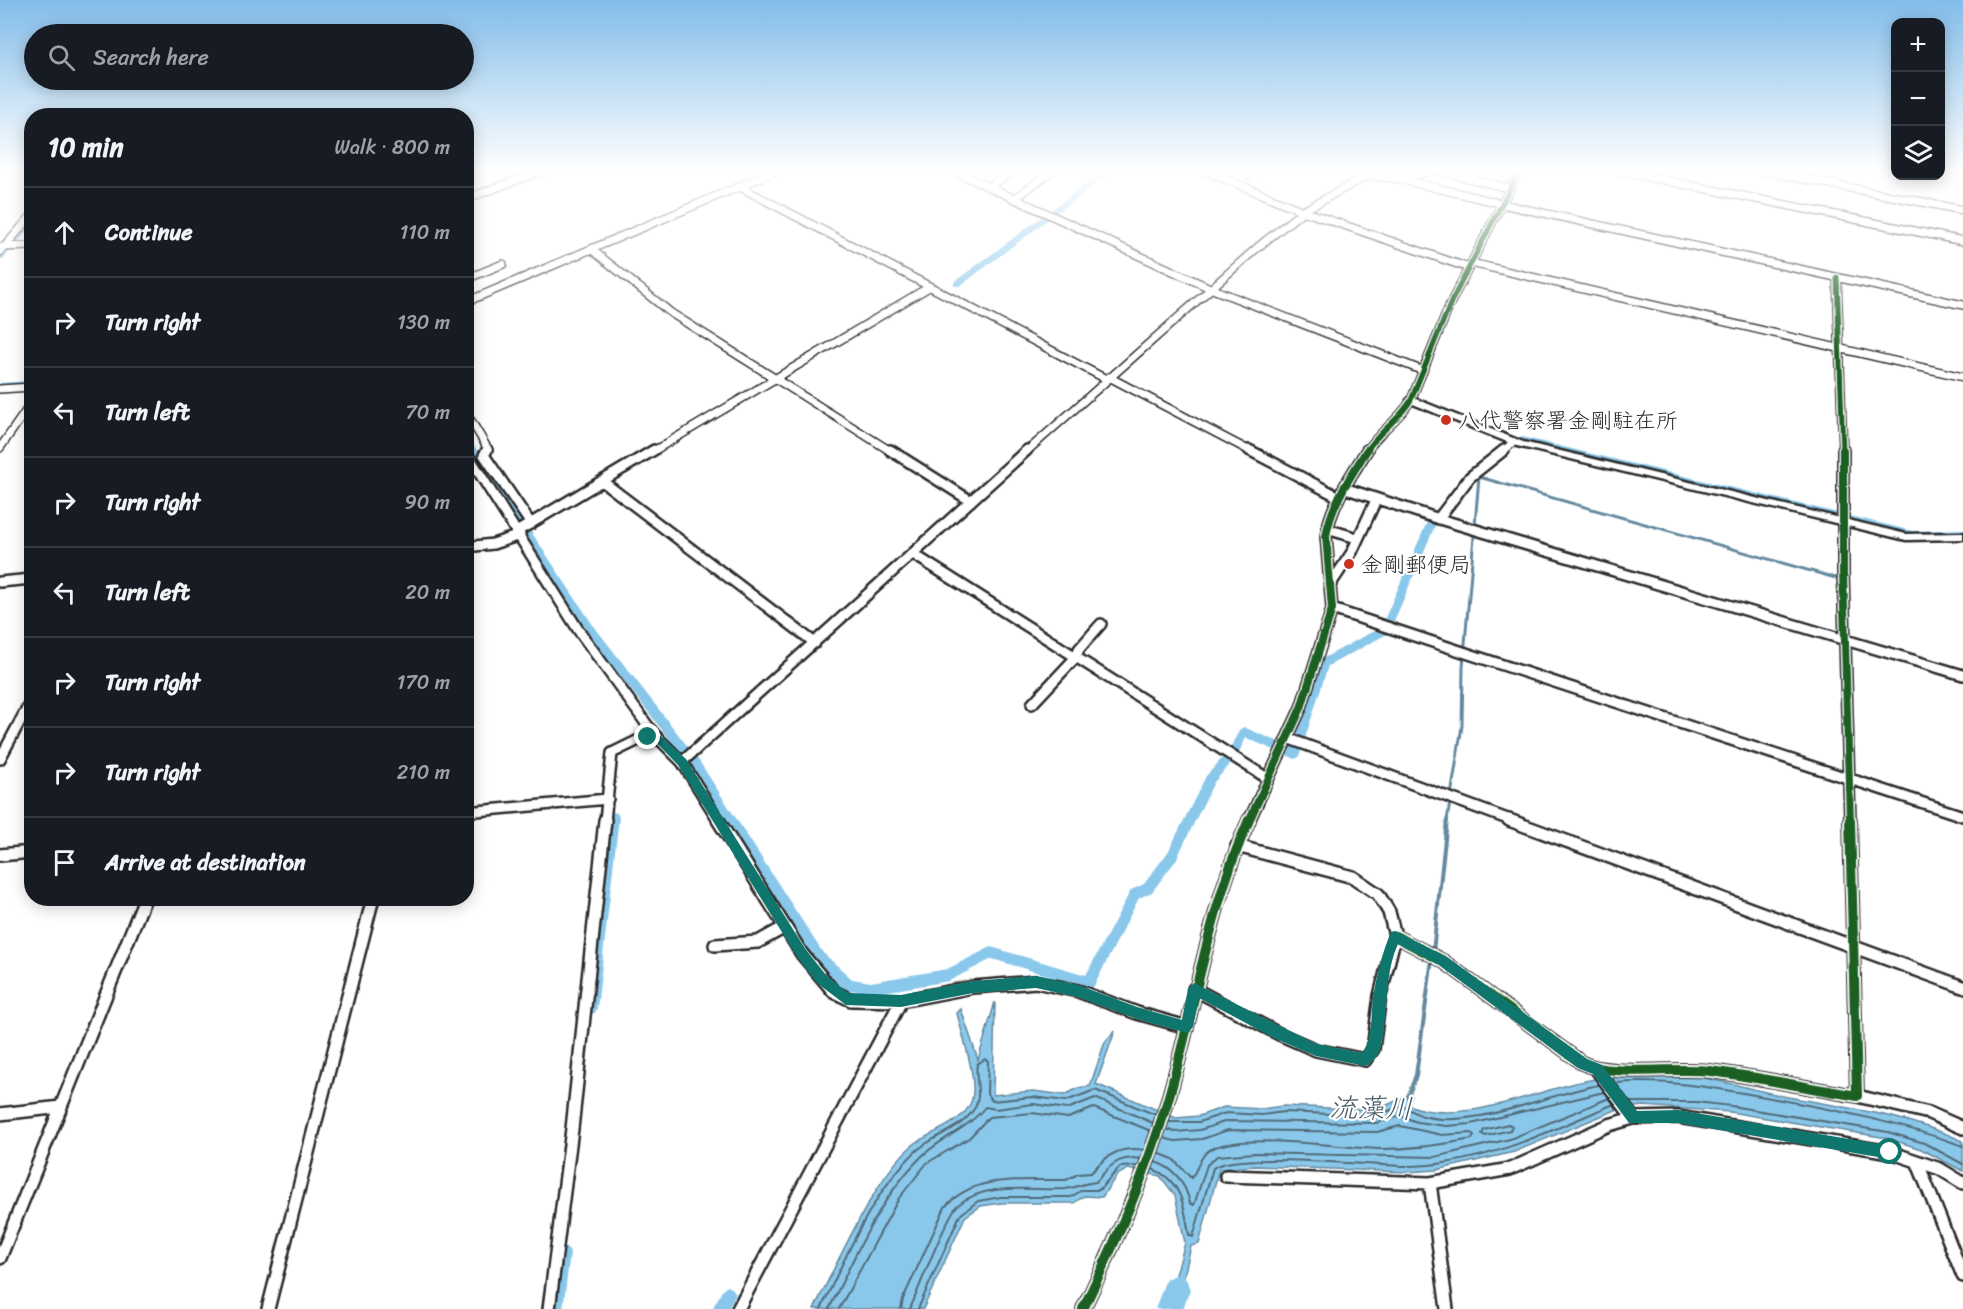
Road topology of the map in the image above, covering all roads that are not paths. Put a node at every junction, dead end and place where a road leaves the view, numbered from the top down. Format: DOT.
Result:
graph roads {
  1 [pos="16,232"];
  2 [pos="633,232"];
  3 [pos="825,232"];
  4 [pos="1087,232"];
  5 [pos="1278,232"];
  6 [pos="1368,232"];
  7 [pos="1487,232"];
  8 [pos="1631,232"];
  9 [pos="1919,232"];
  10 [pos="1963,241"];
  11 [pos="24,247"];
  12 [pos="1,249"];
  13 [pos="591,249"];
  14 [pos="503,264"];
  15 [pos="1470,265"];
  16 [pos="474,276"];
  17 [pos="1838,277"];
  18 [pos="929,287"];
  19 [pos="1210,288"];
  20 [pos="474,299"];
  21 [pos="1963,305"];
  22 [pos="1840,349"];
  23 [pos="1421,370"];
  24 [pos="773,377"];
  25 [pos="1963,377"];
  26 [pos="1107,378"];
  27 [pos="24,388"];
  28 [pos="0,389"];
  29 [pos="1411,400"];
  30 [pos="24,414"];
  31 [pos="474,426"];
  32 [pos="1514,442"];
  33 [pos="0,448"];
  34 [pos="474,464"];
  35 [pos="602,481"];
  36 [pos="1344,488"];
  37 [pos="1339,497"];
  38 [pos="1376,500"];
  39 [pos="971,501"];
  40 [pos="1435,518"];
  41 [pos="1843,522"];
  42 [pos="531,524"];
  43 [pos="1327,529"];
  44 [pos="519,533"];
  45 [pos="1963,536"];
  46 [pos="1356,538"];
  47 [pos="474,546"];
  48 [pos="913,555"];
  49 [pos="24,580"];
  50 [pos="0,582"];
  51 [pos="1332,584"];
  52 [pos="1332,609"];
  53 [pos="1101,624"];
  54 [pos="1847,640"];
  55 [pos="814,643"];
  56 [pos="1076,657"];
  57 [pos="1963,675"];
  58 [pos="1032,704"];
  59 [pos="24,714"];
  60 [pos="653,733"];
  61 [pos="1287,739"];
  62 [pos="0,759"];
  63 [pos="683,761"];
  64 [pos="1267,778"];
  65 [pos="1849,778"];
  66 [pos="608,799"];
  67 [pos="474,811"];
  68 [pos="1963,816"];
  69 [pos="1237,846"];
  70 [pos="24,853"];
  71 [pos="0,855"];
  72 [pos="142,906"];
  73 [pos="371,906"];
  74 [pos="785,927"];
  75 [pos="1395,936"];
  76 [pos="715,945"];
  77 [pos="1853,946"];
  78 [pos="1963,987"];
  79 [pos="1194,989"];
  80 [pos="901,1001"];
  81 [pos="1187,1027"];
  82 [pos="1599,1072"];
  83 [pos="1857,1096"];
  84 [pos="61,1107"];
  85 [pos="0,1114"];
  86 [pos="1631,1115"];
  87 [pos="1963,1128"];
  88 [pos="1917,1161"];
  89 [pos="1226,1176"];
  90 [pos="1430,1183"];
  91 [pos="1963,1183"];
  92 [pos="0,1258"];
  93 [pos="1963,1276"];
  94 [pos="268,1309"];
  95 [pos="549,1309"];
  96 [pos="738,1309"];
  97 [pos="1083,1309"];
  98 [pos="1447,1309"];
  1 -- 12 [label="street"];
  2 -- 13 [label="street"];
  3 -- 18 [label="street"];
  4 -- 19 [label="street"];
  5 -- 19 [label="street"];
  6 -- 15 [label="street"];
  7 -- 15 [label="street"];
  8 -- 17 [label="street"];
  9 -- 10 [label="street"];
  11 -- 12 [label="street"];
  13 -- 20 [label="street"];
  13 -- 24 [label="street"];
  14 -- 16 [label="street"];
  15 -- 22 [label="street"];
  15 -- 23 [label="street"];
  17 -- 21 [label="street"];
  17 -- 22 [label="street"];
  18 -- 24 [label="street"];
  18 -- 26 [label="street"];
  19 -- 23 [label="street"];
  19 -- 26 [label="street"];
  22 -- 25 [label="street"];
  22 -- 41 [label="street"];
  23 -- 29 [label="street"];
  24 -- 35 [label="street"];
  24 -- 39 [label="street"];
  26 -- 37 [label="street"];
  26 -- 39 [label="street"];
  27 -- 28 [label="street"];
  29 -- 32 [label="street"];
  29 -- 36 [label="street"];
  30 -- 33 [label="street"];
  31 -- 42 [label="street"];
  32 -- 40 [label="street"];
  32 -- 41 [label="street"];
  34 -- 44 [label="street"];
  35 -- 42 [label="street"];
  35 -- 55 [label="street"];
  36 -- 37 [label="street"];
  36 -- 38 [label="street"];
  37 -- 43 [label="street"];
  38 -- 40 [label="street"];
  38 -- 46 [label="street"];
  39 -- 48 [label="street"];
  40 -- 54 [label="street"];
  41 -- 45 [label="street"];
  41 -- 54 [label="street"];
  42 -- 44 [label="street"];
  43 -- 46 [label="street"];
  43 -- 51 [label="street"];
  44 -- 47 [label="street"];
  44 -- 60 [label="street"];
  46 -- 51 [label="street"];
  48 -- 55 [label="street"];
  48 -- 56 [label="street"];
  49 -- 50 [label="street"];
  51 -- 52 [label="street"];
  52 -- 61 [label="street"];
  52 -- 65 [label="street"];
  53 -- 56 [label="street"];
  54 -- 57 [label="street"];
  54 -- 65 [label="street"];
  55 -- 63 [label="street"];
  56 -- 58 [label="street"];
  56 -- 64 [label="street"];
  59 -- 62 [label="street"];
  60 -- 63 [label="street"];
  60 -- 66 [label="street"];
  61 -- 64 [label="street"];
  61 -- 77 [label="street"];
  63 -- 74 [label="street"];
  64 -- 69 [label="street"];
  65 -- 68 [label="street"];
  65 -- 77 [label="street"];
  66 -- 67 [label="street"];
  66 -- 95 [label="street"];
  69 -- 75 [label="street"];
  69 -- 79 [label="street"];
  70 -- 71 [label="street"];
  72 -- 84 [label="street"];
  73 -- 94 [label="street"];
  74 -- 76 [label="street"];
  74 -- 80 [label="street"];
  75 -- 79 [label="street"];
  75 -- 82 [label="street"];
  77 -- 78 [label="street"];
  77 -- 83 [label="street"];
  79 -- 81 [label="street"];
  80 -- 81 [label="street"];
  80 -- 96 [label="street"];
  81 -- 97 [label="street"];
  82 -- 83 [label="street"];
  82 -- 86 [label="street"];
  83 -- 87 [label="street"];
  84 -- 85 [label="street"];
  84 -- 92 [label="street"];
  86 -- 88 [label="street"];
  86 -- 90 [label="street"];
  88 -- 91 [label="street"];
  88 -- 93 [label="street"];
  89 -- 90 [label="street"];
  90 -- 98 [label="street"];
}
